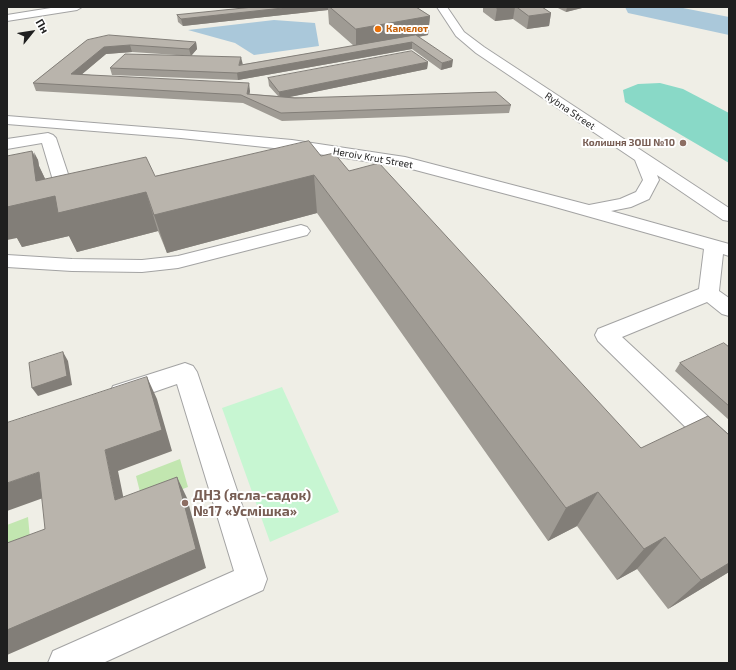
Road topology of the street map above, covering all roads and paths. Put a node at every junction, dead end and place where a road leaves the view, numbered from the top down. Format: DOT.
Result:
graph roads {
  1 [pos="77,7"];
  2 [pos="442,7"];
  3 [pos="7,18"];
  4 [pos="7,120"];
  5 [pos="7,144"];
  6 [pos="353,154"];
  7 [pos="642,159"];
  8 [pos="375,178"];
  9 [pos="83,202"];
  10 [pos="589,210"];
  11 [pos="729,216"];
  12 [pos="301,232"];
  13 [pos="722,247"];
  14 [pos="7,261"];
  15 [pos="709,293"];
  16 [pos="729,309"];
  17 [pos="96,401"];
  18 [pos="729,453"];
  19 [pos="65,663"];
  1 -- 3 [label="street"];
  2 -- 7 [label="street, Rybna Street"];
  4 -- 6 [label="street, Heroiv Krut Street"];
  5 -- 9 [label="street"];
  6 -- 8 [label="street"];
  6 -- 10 [label="street, Heroiv Krut Street"];
  7 -- 10 [label="street"];
  7 -- 11 [label="street, Rybna Street"];
  10 -- 13 [label="street, Heroiv Krut Street"];
  12 -- 14 [label="street"];
  13 -- 15 [label="street"];
  15 -- 16 [label="street"];
  15 -- 18 [label="street"];
  17 -- 19 [label="street"];
}
